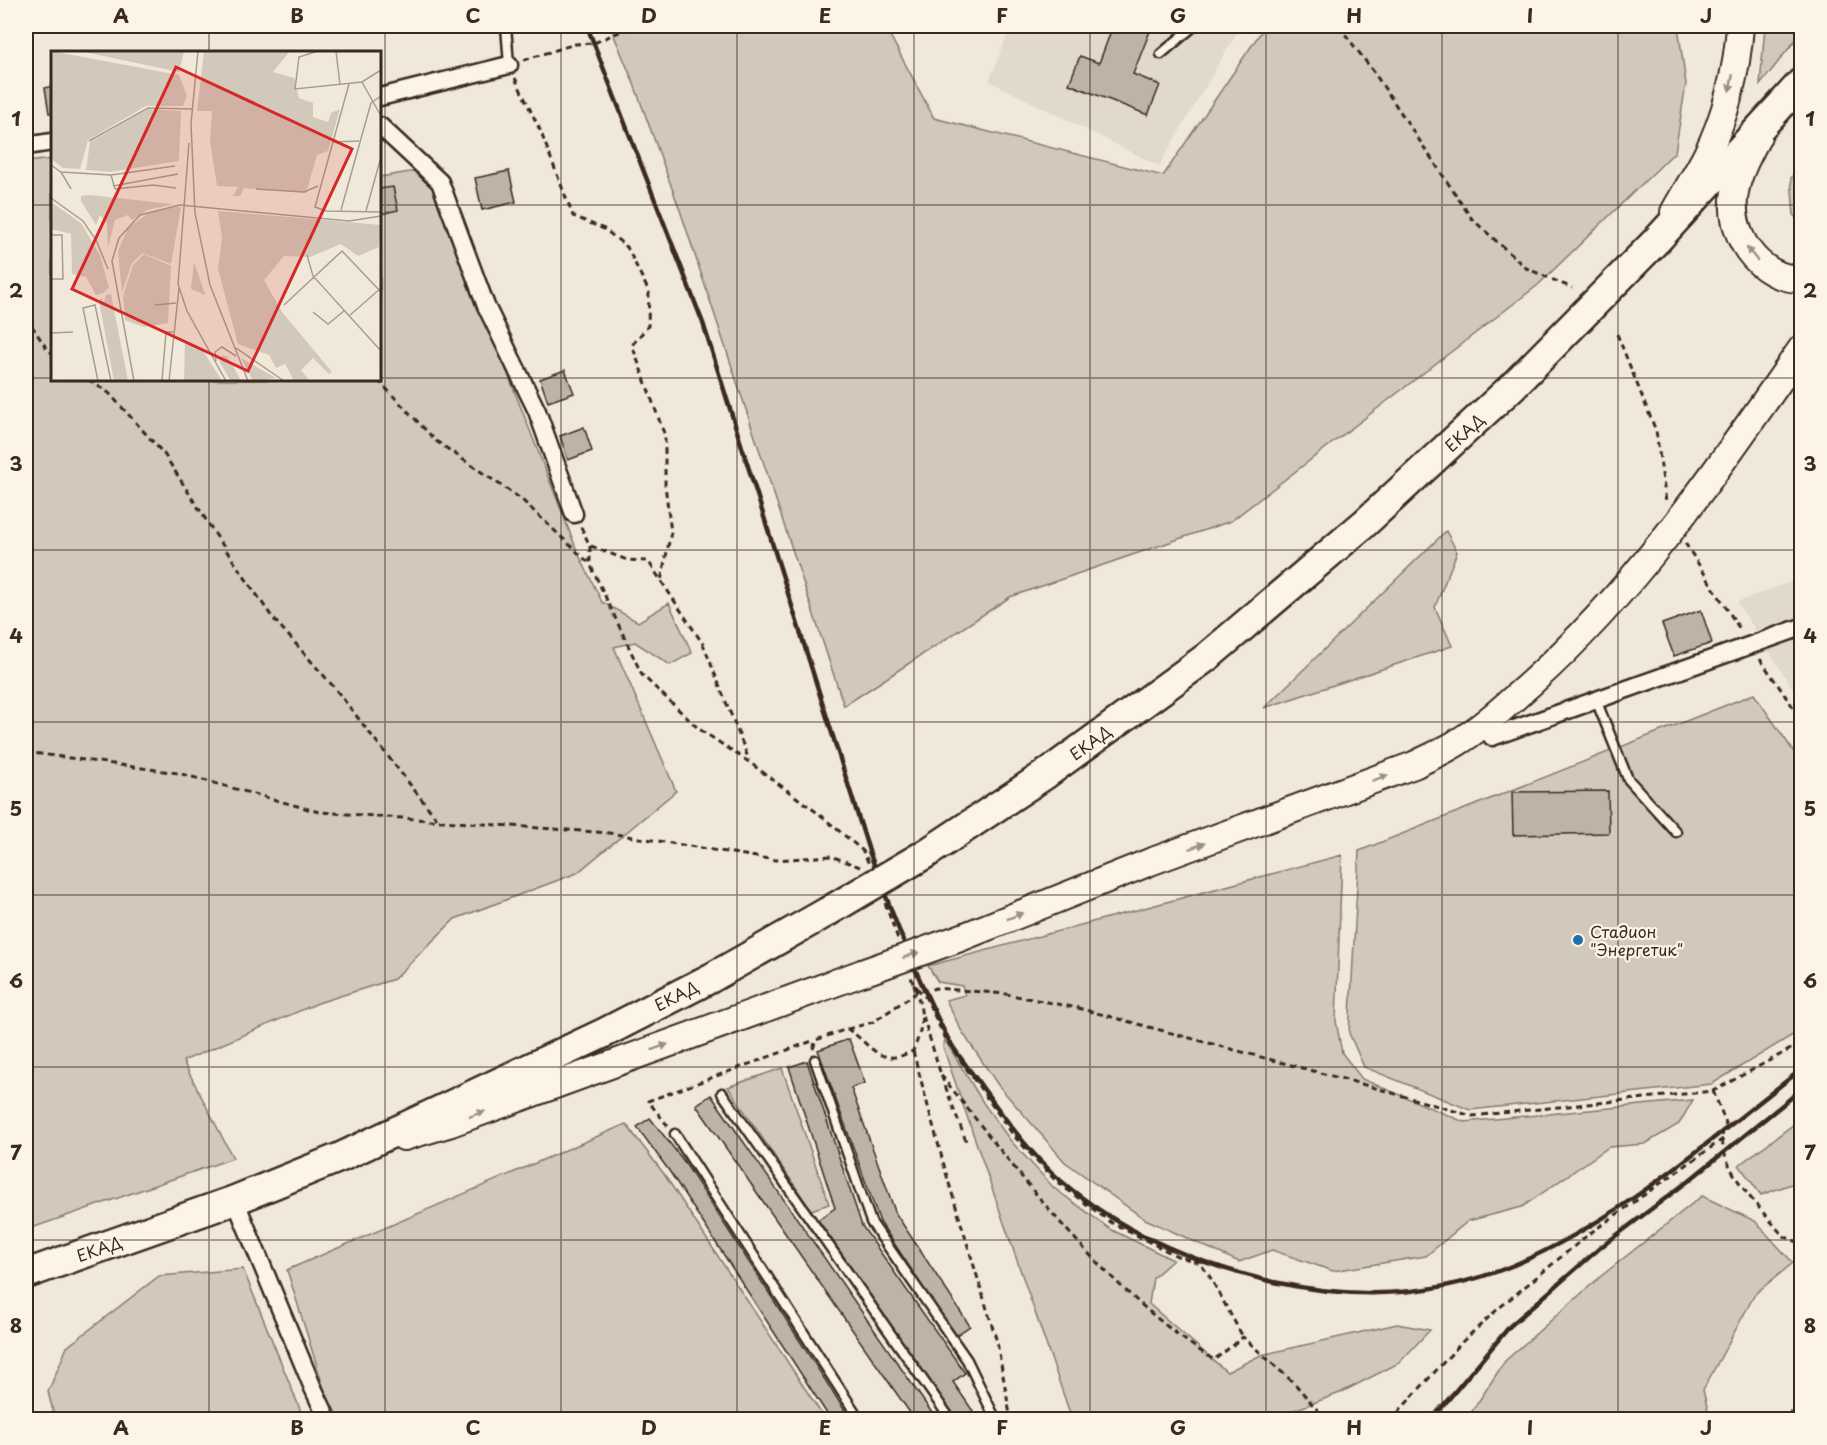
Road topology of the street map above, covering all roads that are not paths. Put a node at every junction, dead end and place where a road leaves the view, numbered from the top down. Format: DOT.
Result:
graph roads {
  1 [pos="506,26"];
  2 [pos="1194,26"];
  3 [pos="1740,26"];
  4 [pos="1161,54"];
  5 [pos="509,65"];
  6 [pos="1802,82"];
  7 [pos="381,97"];
  8 [pos="1769,117"];
  9 [pos="381,127"];
  10 [pos="51,142"];
  11 [pos="26,146"];
  12 [pos="1658,240"];
  13 [pos="1802,279"];
  14 [pos="1802,348"];
  15 [pos="574,514"];
  16 [pos="1801,629"];
  17 [pos="1596,700"];
  18 [pos="1485,723"];
  19 [pos="1676,832"];
  20 [pos="815,1060"];
  21 [pos="722,1093"];
  22 [pos="675,1134"];
  23 [pos="341,1157"];
  24 [pos="235,1200"];
  25 [pos="26,1274"];
  26 [pos="328,1419"];
  27 [pos="860,1419"];
  28 [pos="951,1419"];
  29 [pos="996,1419"];
  1 -- 5 [label="lane"];
  2 -- 4 [label="lane"];
  3 -- 12 [label="main road, one-way"];
  5 -- 7 [label="street"];
  6 -- 8 [label="highway, ЕКАД"];
  8 -- 12 [label="highway, ЕКАД"];
  13 -- 8 [label="main road, one-way"];
  9 -- 15 [label="street"];
  10 -- 11 [label="street"];
  12 -- 23 [label="highway, ЕКАД, bridge"];
  14 -- 18 [label="main road"];
  16 -- 17 [label="street"];
  17 -- 18 [label="street"];
  17 -- 19 [label="lane"];
  23 -- 18 [label="main road, one-way, bridge"];
  20 -- 29 [label="lane"];
  21 -- 28 [label="lane"];
  22 -- 27 [label="lane"];
  23 -- 24 [label="highway, ЕКАД"];
  24 -- 25 [label="highway, ЕКАД"];
  24 -- 26 [label="street"];
}
